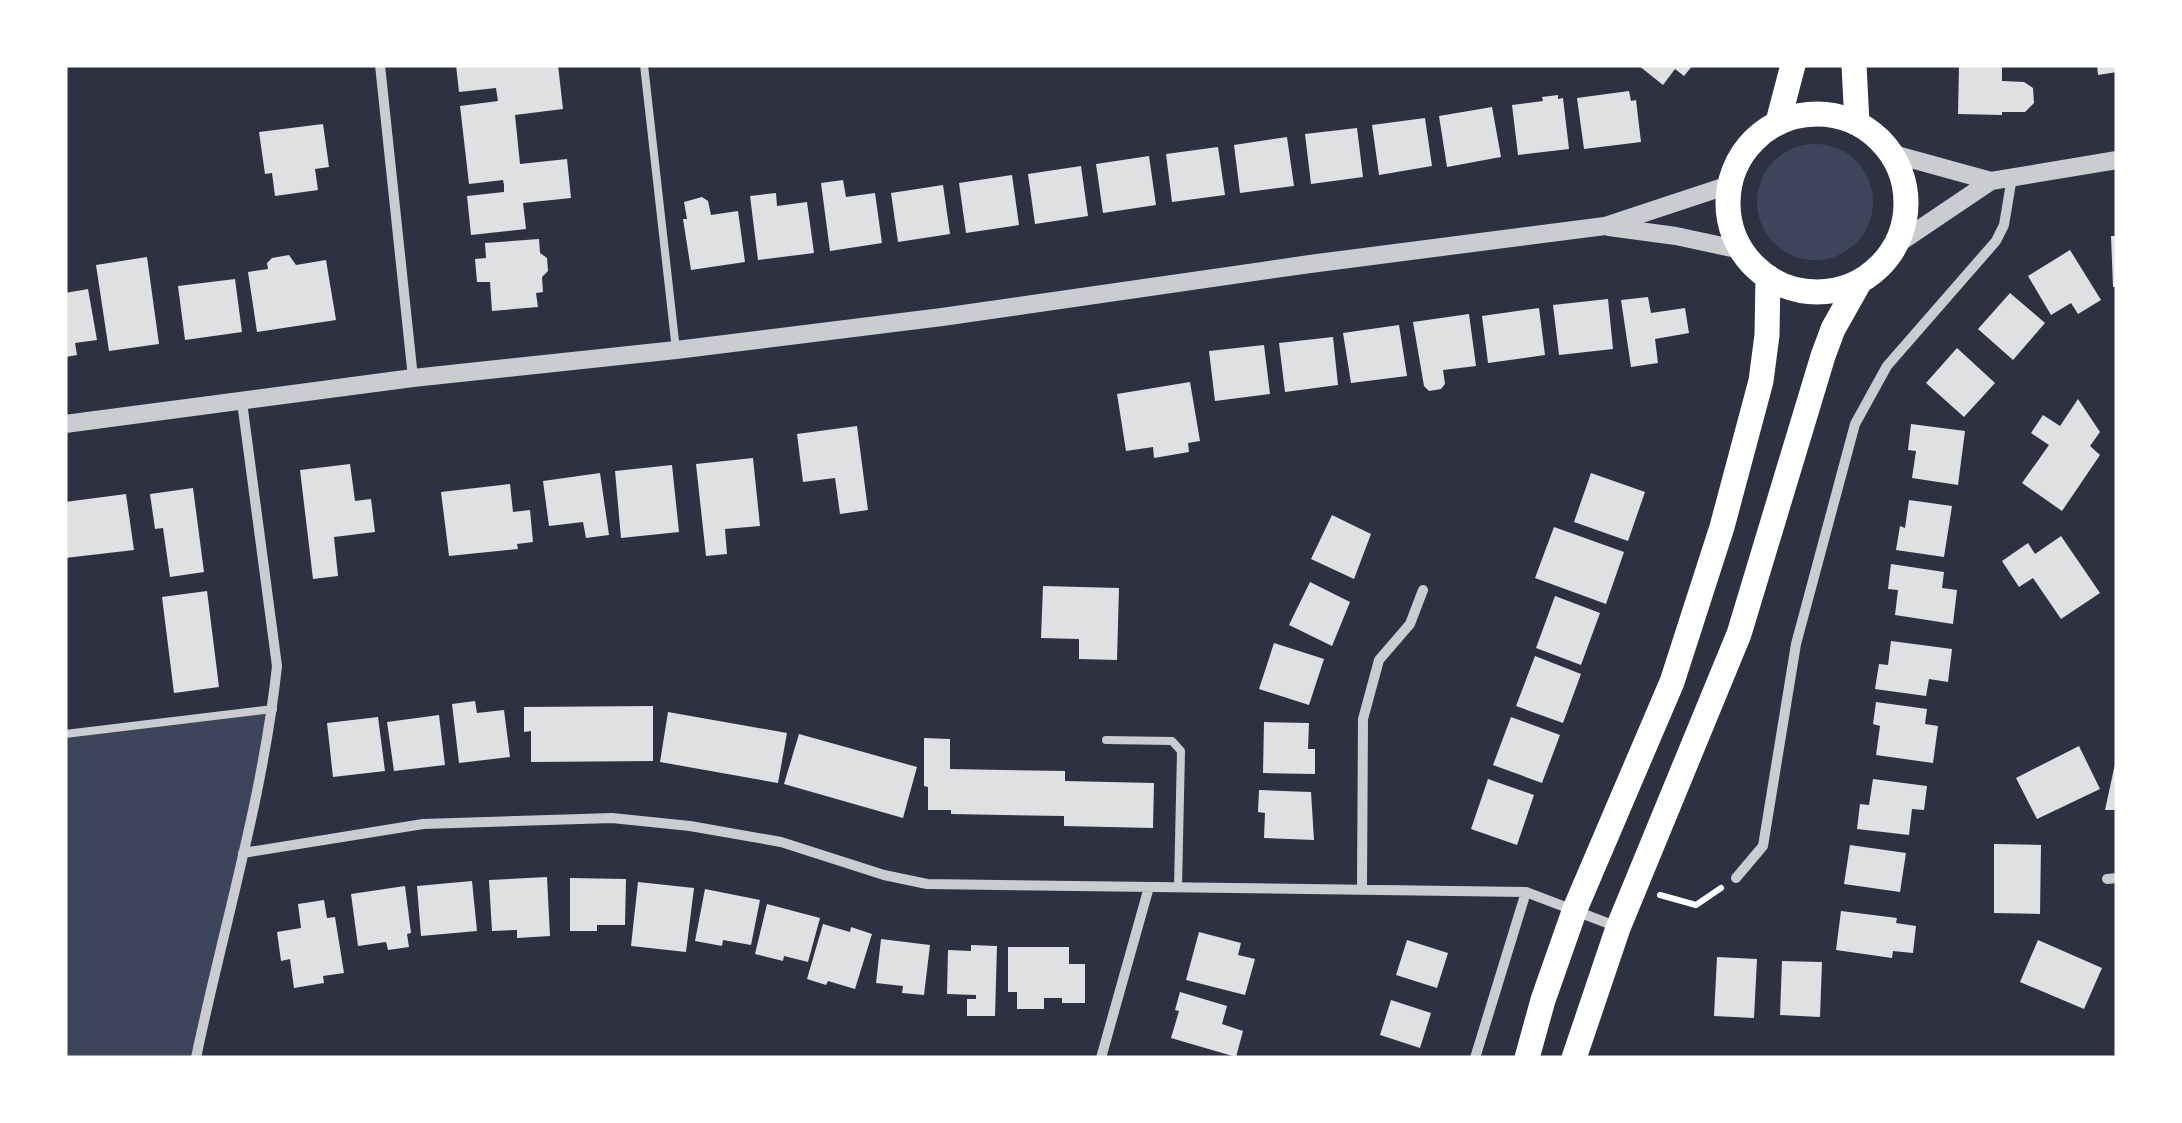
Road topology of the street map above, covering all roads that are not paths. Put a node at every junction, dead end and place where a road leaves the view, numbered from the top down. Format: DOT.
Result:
graph roads {
  1 [pos="380,65"];
  2 [pos="644,65"];
  3 [pos="1793,65"];
  4 [pos="1854,65"];
  5 [pos="1778,122"];
  6 [pos="1857,123"];
  7 [pos="1893,154"];
  8 [pos="2117,160"];
  9 [pos="2012,176"];
  10 [pos="1991,181"];
  11 [pos="1729,185"];
  12 [pos="1606,226"];
  13 [pos="1896,244"];
  14 [pos="1742,250"];
  15 [pos="1768,277"];
  16 [pos="1860,281"];
  17 [pos="676,350"];
  18 [pos="413,378"];
  19 [pos="242,402"];
  20 [pos="65,424"];
  21 [pos="1423,590"];
  22 [pos="272,709"];
  23 [pos="65,734"];
  24 [pos="1106,740"];
  25 [pos="243,852"];
  26 [pos="1736,878"];
  27 [pos="1149,887"];
  28 [pos="1178,887"];
  29 [pos="1362,887"];
  30 [pos="1526,892"];
  31 [pos="1576,909"];
  32 [pos="1618,928"];
  33 [pos="196,1058"];
  34 [pos="1101,1058"];
  35 [pos="1475,1058"];
  36 [pos="1526,1058"];
  37 [pos="1574,1058"];
  1 -- 18 [label="street"];
  2 -- 17 [label="lane"];
  3 -- 5 [label="main road"];
  4 -- 6 [label="main road"];
  5 -- 6 [label="main road"];
  5 -- 11 [label="main road"];
  6 -- 7 [label="main road"];
  7 -- 10 [label="street"];
  7 -- 13 [label="main road"];
  8 -- 9 [label="street"];
  9 -- 10 [label="street"];
  9 -- 26 [label="street"];
  10 -- 13 [label="street"];
  11 -- 12 [label="street"];
  11 -- 14 [label="main road"];
  12 -- 14 [label="street"];
  12 -- 17 [label="street"];
  13 -- 16 [label="main road"];
  14 -- 15 [label="main road"];
  15 -- 16 [label="main road"];
  15 -- 31 [label="main road"];
  16 -- 32 [label="main road"];
  17 -- 18 [label="street"];
  18 -- 19 [label="street"];
  19 -- 20 [label="street"];
  19 -- 22 [label="street"];
  21 -- 29 [label="street"];
  22 -- 23 [label="lane"];
  22 -- 25 [label="street"];
  24 -- 28 [label="lane"];
  25 -- 27 [label="street"];
  25 -- 33 [label="street"];
  27 -- 28 [label="street"];
  27 -- 34 [label="street"];
  28 -- 29 [label="street"];
  29 -- 30 [label="street"];
  30 -- 31 [label="street"];
  30 -- 35 [label="street"];
  31 -- 32 [label="street"];
  31 -- 36 [label="main road"];
  32 -- 37 [label="main road"];
}
